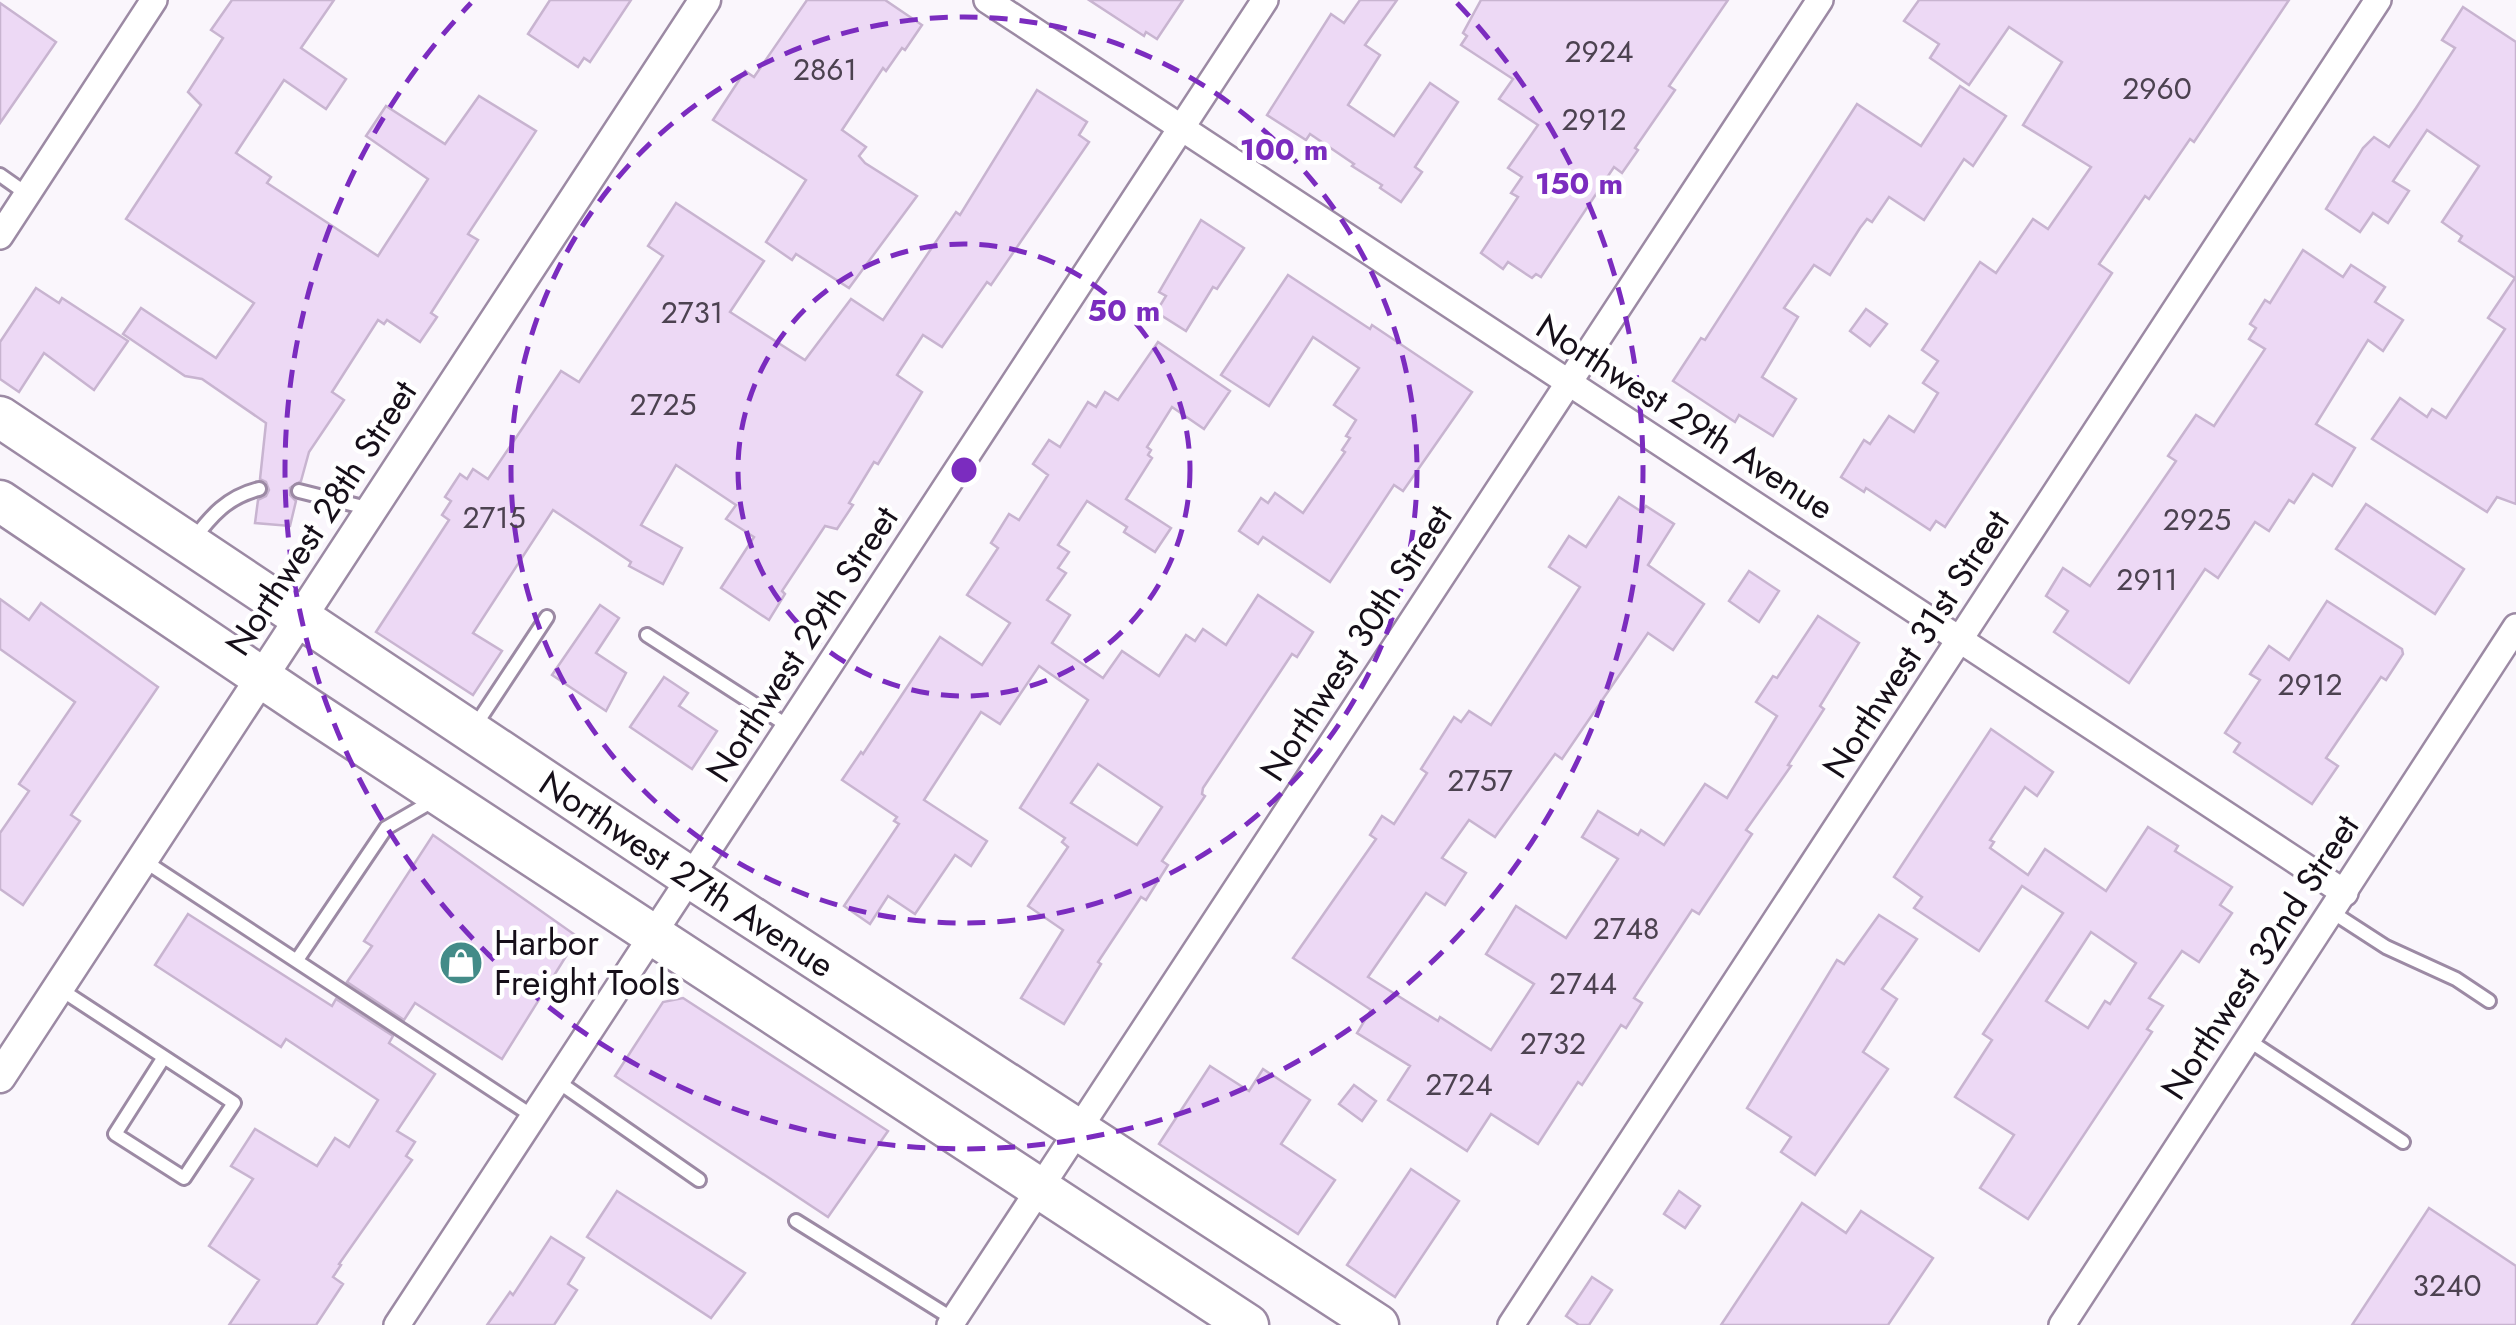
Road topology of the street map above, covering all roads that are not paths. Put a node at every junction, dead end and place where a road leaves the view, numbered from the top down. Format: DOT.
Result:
graph roads {
  1 [pos="154,0"];
  2 [pos="705,0"];
  3 [pos="987,0"];
  4 [pos="1264,0"];
  5 [pos="1820,0"];
  6 [pos="2378,0"];
  7 [pos="1180,128"];
  8 [pos="0,175"];
  9 [pos="27,194"];
  10 [pos="0,236"];
  11 [pos="1569,382"];
  12 [pos="0,417"];
  13 [pos="259,489"];
  14 [pos="299,491"];
  15 [pos="0,500"];
  16 [pos="371,509"];
  17 [pos="190,544"];
  18 [pos="546,616"];
  19 [pos="300,617"];
  20 [pos="2516,627"];
  21 [pos="647,634"];
  22 [pos="1960,641"];
  23 [pos="261,677"];
  24 [pos="788,726"];
  25 [pos="471,731"];
  26 [pos="441,796"];
  27 [pos="142,860"];
  28 [pos="692,878"];
  29 [pos="2338,902"];
  30 [pos="653,936"];
  31 [pos="296,960"];
  32 [pos="58,988"];
  33 [pos="2490,1001"];
  34 [pos="2248,1040"];
  35 [pos="164,1056"];
  36 [pos="0,1077"];
  37 [pos="557,1081"];
  38 [pos="534,1117"];
  39 [pos="1079,1130"];
  40 [pos="2402,1142"];
  41 [pos="698,1180"];
  42 [pos="1039,1189"];
  43 [pos="796,1221"];
  44 [pos="952,1322"];
  45 [pos="397,1325"];
  46 [pos="1248,1325"];
  47 [pos="1378,1325"];
  48 [pos="1511,1325"];
  49 [pos="2062,1325"];
  1 -- 9 [label="street"];
  2 -- 16 [label="street, Northwest 28th Street"];
  3 -- 7 [label="street, Northwest 29th Avenue"];
  4 -- 7 [label="street, Northwest 29th Street"];
  5 -- 11 [label="street, Northwest 30th Street"];
  6 -- 22 [label="street, Northwest 31st Street"];
  7 -- 11 [label="street, Northwest 29th Avenue"];
  7 -- 24 [label="street, Northwest 29th Street"];
  8 -- 9 [label="lane"];
  9 -- 10 [label="street"];
  11 -- 22 [label="street, Northwest 29th Avenue"];
  11 -- 39 [label="street, Northwest 30th Street"];
  12 -- 17 [label="highway, Northwest 27th Avenue"];
  13 -- 17 [label="lane"];
  14 -- 16 [label="lane"];
  15 -- 23 [label="highway, Northwest 27th Avenue"];
  16 -- 19 [label="street, Northwest 28th Street"];
  17 -- 19 [label="highway, Northwest 27th Avenue"];
  18 -- 25 [label="lane"];
  19 -- 23 [label="street, Northwest 28th Street"];
  19 -- 25 [label="highway, Northwest 27th Avenue"];
  20 -- 29 [label="street, Northwest 32nd Street"];
  21 -- 24 [label="lane"];
  22 -- 29 [label="street, Northwest 29th Avenue"];
  22 -- 48 [label="street, Northwest 31st Street"];
  23 -- 26 [label="highway, Northwest 27th Avenue"];
  23 -- 27 [label="street, Northwest 28th Street"];
  24 -- 28 [label="street, Northwest 29th Street"];
  25 -- 28 [label="highway, Northwest 27th Avenue"];
  26 -- 30 [label="highway, Northwest 27th Avenue"];
  26 -- 31 [label="lane"];
  27 -- 31 [label="lane"];
  27 -- 32 [label="street, Northwest 28th Street"];
  28 -- 30 [label="street, Northwest 29th Street"];
  28 -- 39 [label="highway, Northwest 27th Avenue"];
  29 -- 33 [label="lane"];
  29 -- 34 [label="street, Northwest 32nd Street"];
  30 -- 37 [label="street, Northwest 29th Street"];
  30 -- 42 [label="highway, Northwest 27th Avenue"];
  31 -- 38 [label="lane"];
  32 -- 35 [label="lane"];
  32 -- 36 [label="street, Northwest 28th Street"];
  34 -- 40 [label="lane"];
  34 -- 49 [label="street, Northwest 32nd Street"];
  35 -- 35 [label="lane"];
  37 -- 38 [label="street, Northwest 29th Street"];
  37 -- 41 [label="lane"];
  38 -- 45 [label="street, Northwest 29th Street"];
  39 -- 42 [label="street, Northwest 30th Street"];
  39 -- 47 [label="highway, Northwest 27th Avenue"];
  42 -- 44 [label="street, Northwest 30th Street"];
  42 -- 46 [label="highway, Northwest 27th Avenue"];
  43 -- 44 [label="lane"];
}
